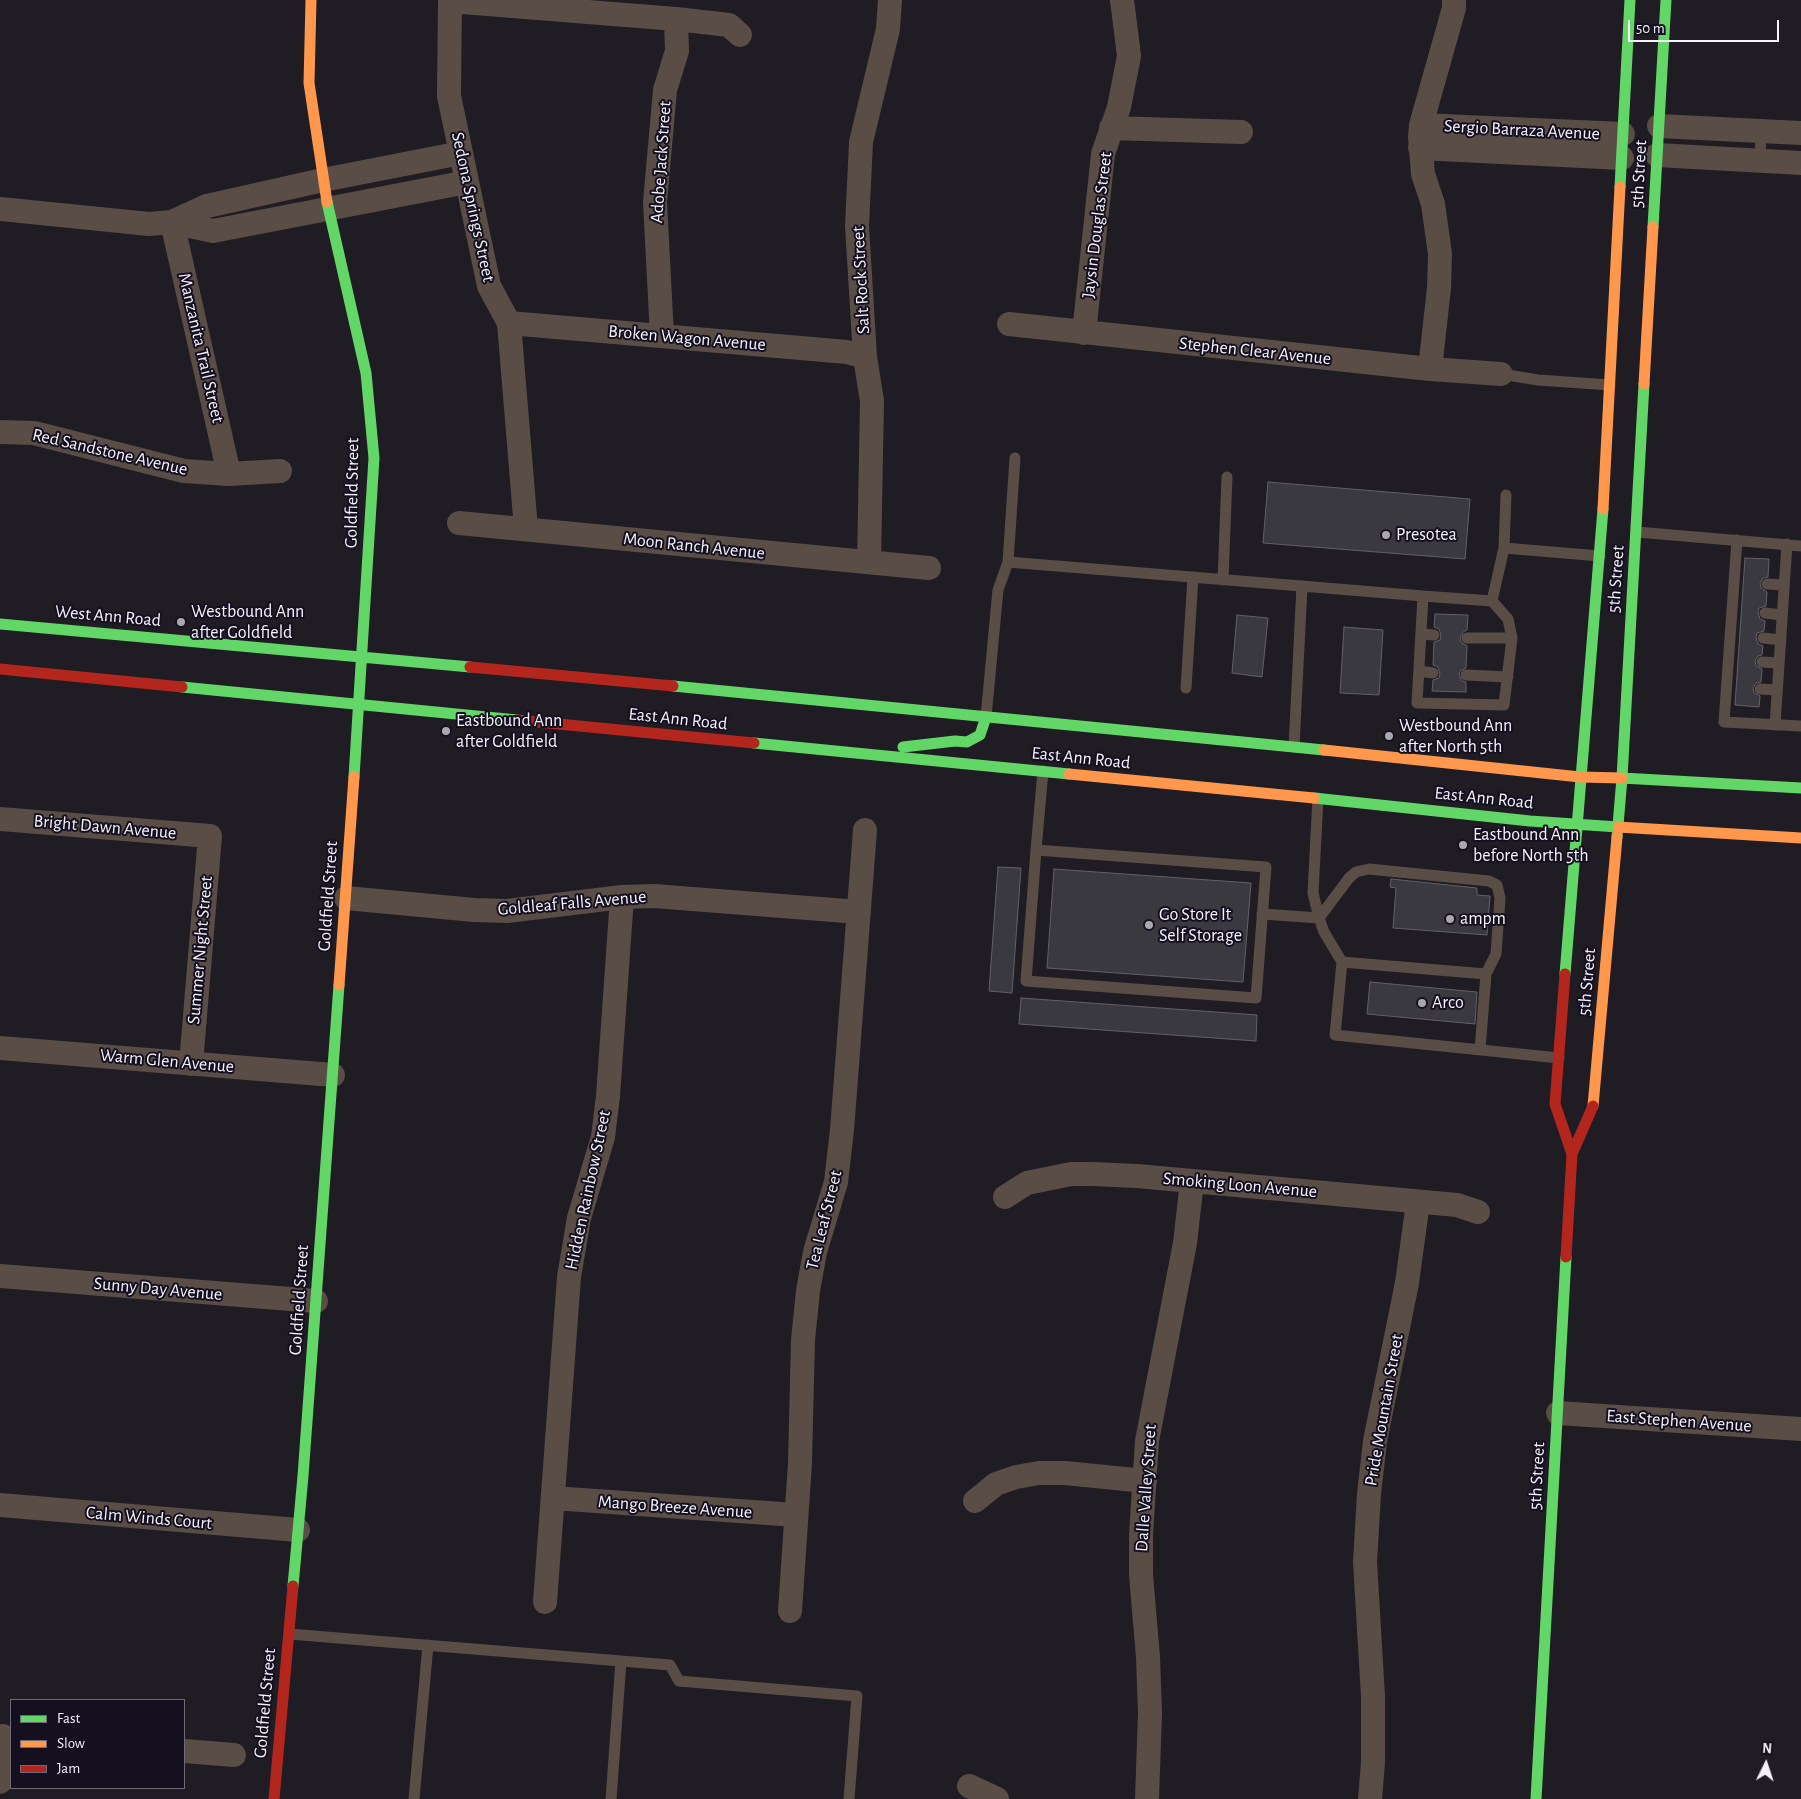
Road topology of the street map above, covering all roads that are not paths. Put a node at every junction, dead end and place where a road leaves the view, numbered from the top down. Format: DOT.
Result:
graph roads {
  1 [pos="311,0"];
  2 [pos="890,0"];
  3 [pos="1122,0"];
  4 [pos="1454,0"];
  5 [pos="1630,0"];
  6 [pos="1666,0"];
  7 [pos="450,1"];
  8 [pos="676,19"];
  9 [pos="1629,23"];
  10 [pos="740,35"];
  11 [pos="1637,70"];
  12 [pos="1421,125"];
  13 [pos="1110,128"];
  14 [pos="1761,131"];
  15 [pos="1241,132"];
  16 [pos="1801,133"];
  17 [pos="1623,134"];
  18 [pos="1655,138"];
  19 [pos="1509,141"];
  20 [pos="1420,148"];
  21 [pos="461,153"];
  22 [pos="1627,161"];
  23 [pos="1760,161"];
  24 [pos="1801,163"];
  25 [pos="407,179"];
  26 [pos="322,180"];
  27 [pos="467,182"];
  28 [pos="0,209"];
  29 [pos="328,210"];
  30 [pos="172,222"];
  31 [pos="1641,223"];
  32 [pos="1651,277"];
  33 [pos="509,323"];
  34 [pos="1010,324"];
  35 [pos="1084,333"];
  36 [pos="662,336"];
  37 [pos="865,357"];
  38 [pos="1430,369"];
  39 [pos="1501,374"];
  40 [pos="1610,384"];
  41 [pos="0,432"];
  42 [pos="1015,458"];
  43 [pos="280,471"];
  44 [pos="229,474"];
  45 [pos="1227,477"];
  46 [pos="1506,495"];
  47 [pos="459,523"];
  48 [pos="526,529"];
  49 [pos="1637,532"];
  50 [pos="1737,540"];
  51 [pos="1787,544"];
  52 [pos="1801,546"];
  53 [pos="1504,548"];
  54 [pos="1600,556"];
  55 [pos="869,562"];
  56 [pos="1008,562"];
  57 [pos="929,568"];
  58 [pos="1193,577"];
  59 [pos="1223,580"];
  60 [pos="1767,584"];
  61 [pos="1302,586"];
  62 [pos="1784,586"];
  63 [pos="1423,596"];
  64 [pos="1492,601"];
  65 [pos="1765,613"];
  66 [pos="1782,614"];
  67 [pos="0,624"];
  68 [pos="1421,634"];
  69 [pos="1434,635"];
  70 [pos="1467,638"];
  71 [pos="1512,638"];
  72 [pos="1763,638"];
  73 [pos="1781,640"];
  74 [pos="362,656"];
  75 [pos="1762,662"];
  76 [pos="1779,663"];
  77 [pos="0,669"];
  78 [pos="1419,671"];
  79 [pos="1433,673"];
  80 [pos="1466,675"];
  81 [pos="1508,677"];
  82 [pos="1186,688"];
  83 [pos="1760,689"];
  84 [pos="1778,690"];
  85 [pos="358,705"];
  86 [pos="986,717"];
  87 [pos="1775,724"];
  88 [pos="1801,726"];
  89 [pos="1294,747"];
  90 [pos="846,753"];
  91 [pos="1043,772"];
  92 [pos="1580,777"];
  93 [pos="1622,778"];
  94 [pos="1801,788"];
  95 [pos="1318,798"];
  96 [pos="0,818"];
  97 [pos="1576,824"];
  98 [pos="1618,827"];
  99 [pos="865,830"];
  100 [pos="210,836"];
  101 [pos="1801,838"];
  102 [pos="1036,850"];
  103 [pos="622,897"];
  104 [pos="346,898"];
  105 [pos="859,912"];
  106 [pos="1262,914"];
  107 [pos="1319,918"];
  108 [pos="1342,962"];
  109 [pos="1486,974"];
  110 [pos="0,1048"];
  111 [pos="1480,1050"];
  112 [pos="1559,1058"];
  113 [pos="191,1064"];
  114 [pos="334,1074"];
  115 [pos="1572,1154"];
  116 [pos="1192,1181"];
  117 [pos="1005,1197"];
  118 [pos="1418,1202"];
  119 [pos="1478,1212"];
  120 [pos="0,1276"];
  121 [pos="316,1301"];
  122 [pos="1558,1414"];
  123 [pos="1801,1429"];
  124 [pos="1145,1481"];
  125 [pos="553,1498"];
  126 [pos="975,1501"];
  127 [pos="0,1505"];
  128 [pos="796,1515"];
  129 [pos="298,1530"];
  130 [pos="545,1602"];
  131 [pos="790,1611"];
  132 [pos="289,1634"];
  133 [pos="428,1645"];
  134 [pos="621,1661"];
  135 [pos="5,1736"];
  136 [pos="185,1751"];
  137 [pos="234,1755"];
  138 [pos="0,1782"];
  139 [pos="969,1786"];
  140 [pos="274,1799"];
  141 [pos="414,1799"];
  142 [pos="610,1799"];
  143 [pos="849,1799"];
  144 [pos="997,1799"];
  145 [pos="1147,1799"];
  146 [pos="1370,1799"];
  147 [pos="1536,1799"];
  1 -- 26 [label="main road, Goldfield Street"];
  2 -- 37 [label="street, Salt Rock Street"];
  3 -- 13 [label="street, Jaysin Douglas Street"];
  4 -- 12 [label="street"];
  5 -- 9 [label="main road, 5th Street"];
  6 -- 18 [label="main road, 5th Street"];
  7 -- 8 [label="street"];
  7 -- 21 [label="street, Sedona Springs Street"];
  8 -- 10 [label="street"];
  8 -- 36 [label="street, Adobe Jack Street"];
  9 -- 11 [label="main road"];
  9 -- 17 [label="main road, 5th Street"];
  12 -- 19 [label="street, Sergio Barraza Avenue"];
  12 -- 20 [label="street"];
  13 -- 15 [label="street"];
  13 -- 35 [label="street, Jaysin Douglas Street"];
  14 -- 16 [label="street"];
  14 -- 18 [label="street"];
  14 -- 23 [label="lane"];
  17 -- 19 [label="street, Sergio Barraza Avenue"];
  17 -- 22 [label="main road, 5th Street"];
  18 -- 23 [label="street"];
  18 -- 32 [label="main road, 5th Street"];
  19 -- 20 [label="street, Sergio Barraza Avenue"];
  19 -- 22 [label="street, Sergio Barraza Avenue"];
  20 -- 38 [label="street"];
  21 -- 25 [label="street"];
  21 -- 27 [label="street, Sedona Springs Street"];
  22 -- 40 [label="main road, 5th Street"];
  23 -- 24 [label="street"];
  25 -- 26 [label="street"];
  25 -- 27 [label="street"];
  25 -- 29 [label="street"];
  26 -- 29 [label="main road, Goldfield Street"];
  26 -- 30 [label="street"];
  27 -- 33 [label="street, Sedona Springs Street"];
  28 -- 30 [label="street"];
  29 -- 30 [label="street"];
  29 -- 74 [label="main road, Goldfield Street"];
  30 -- 44 [label="street, Manzanita Trail Street"];
  31 -- 32 [label="main road"];
  32 -- 49 [label="main road, 5th Street"];
  33 -- 36 [label="street, Broken Wagon Avenue"];
  33 -- 48 [label="street, Sedona Springs Street"];
  34 -- 35 [label="street, Stephen Clear Avenue"];
  35 -- 38 [label="street, Stephen Clear Avenue"];
  36 -- 37 [label="street, Broken Wagon Avenue"];
  37 -- 55 [label="street, Salt Rock Street"];
  38 -- 39 [label="street, Stephen Clear Avenue"];
  39 -- 40 [label="lane"];
  40 -- 54 [label="main road, 5th Street"];
  41 -- 44 [label="street, Red Sandstone Avenue"];
  42 -- 56 [label="lane"];
  43 -- 44 [label="street, Red Sandstone Avenue"];
  45 -- 59 [label="lane"];
  46 -- 53 [label="lane"];
  47 -- 48 [label="street, Moon Ranch Avenue"];
  48 -- 55 [label="street, Moon Ranch Avenue"];
  49 -- 50 [label="lane"];
  49 -- 93 [label="main road, 5th Street"];
  50 -- 51 [label="lane"];
  50 -- 87 [label="lane"];
  51 -- 52 [label="lane"];
  51 -- 62 [label="lane"];
  53 -- 54 [label="lane"];
  53 -- 64 [label="lane"];
  54 -- 92 [label="main road, 5th Street"];
  55 -- 57 [label="street, Moon Ranch Avenue"];
  56 -- 58 [label="lane"];
  56 -- 86 [label="lane"];
  58 -- 59 [label="lane"];
  58 -- 82 [label="lane"];
  59 -- 61 [label="lane"];
  60 -- 62 [label="lane"];
  61 -- 63 [label="lane"];
  61 -- 89 [label="lane"];
  62 -- 66 [label="lane"];
  63 -- 64 [label="lane"];
  63 -- 68 [label="lane"];
  64 -- 71 [label="lane"];
  65 -- 66 [label="lane"];
  66 -- 73 [label="lane"];
  67 -- 74 [label="main road, West Ann Road"];
  68 -- 69 [label="lane"];
  68 -- 78 [label="lane"];
  70 -- 71 [label="lane"];
  71 -- 81 [label="lane"];
  72 -- 73 [label="lane"];
  73 -- 76 [label="lane"];
  74 -- 85 [label="main road, Goldfield Street"];
  74 -- 86 [label="main road, East Ann Road"];
  75 -- 76 [label="lane"];
  76 -- 84 [label="lane"];
  77 -- 85 [label="main road"];
  78 -- 79 [label="lane"];
  78 -- 81 [label="lane"];
  80 -- 81 [label="lane"];
  83 -- 84 [label="lane"];
  84 -- 87 [label="lane"];
  85 -- 90 [label="main road, East Ann Road"];
  85 -- 104 [label="main road, Goldfield Street"];
  86 -- 89 [label="main road, East Ann Road"];
  86 -- 90 [label="main road"];
  87 -- 88 [label="lane"];
  89 -- 92 [label="main road, East Ann Road"];
  90 -- 91 [label="main road, East Ann Road"];
  91 -- 95 [label="main road, East Ann Road"];
  91 -- 102 [label="lane"];
  92 -- 93 [label="main road, East Ann Road"];
  92 -- 97 [label="main road, 5th Street"];
  93 -- 94 [label="main road, East Ann Road"];
  93 -- 98 [label="main road, 5th Street"];
  95 -- 97 [label="main road, East Ann Road"];
  95 -- 107 [label="lane"];
  96 -- 100 [label="street, Bright Dawn Avenue"];
  97 -- 98 [label="main road, East Ann Road"];
  97 -- 112 [label="main road, 5th Street"];
  98 -- 101 [label="main road, East Ann Road"];
  98 -- 115 [label="main road, 5th Street"];
  99 -- 105 [label="street, Tea Leaf Street"];
  100 -- 113 [label="street, Summer Night Street"];
  102 -- 106 [label="lane"];
  102 -- 106 [label="lane"];
  103 -- 104 [label="street, Goldleaf Falls Avenue"];
  103 -- 105 [label="street, Goldleaf Falls Avenue"];
  103 -- 125 [label="street, Hidden Rainbow Street"];
  104 -- 114 [label="main road, Goldfield Street"];
  105 -- 128 [label="street, Tea Leaf Street"];
  106 -- 107 [label="lane"];
  107 -- 108 [label="lane"];
  107 -- 109 [label="lane"];
  108 -- 109 [label="lane"];
  108 -- 111 [label="lane"];
  109 -- 111 [label="lane"];
  110 -- 113 [label="street, Warm Glen Avenue"];
  111 -- 112 [label="lane"];
  112 -- 115 [label="main road, 5th Street"];
  113 -- 114 [label="street, Warm Glen Avenue"];
  114 -- 121 [label="main road, Goldfield Street"];
  115 -- 122 [label="main road, 5th Street"];
  116 -- 117 [label="street, Smoking Loon Avenue"];
  116 -- 118 [label="street, Smoking Loon Avenue"];
  116 -- 124 [label="street, Dalle Valley Street"];
  118 -- 119 [label="street, Smoking Loon Avenue"];
  118 -- 146 [label="street, Pride Mountain Street"];
  120 -- 121 [label="street, Sunny Day Avenue"];
  121 -- 129 [label="main road, Goldfield Street"];
  122 -- 123 [label="street, East Stephen Avenue"];
  122 -- 147 [label="main road, 5th Street"];
  124 -- 126 [label="street"];
  124 -- 145 [label="street, Dalle Valley Street"];
  125 -- 128 [label="street, Mango Breeze Avenue"];
  125 -- 130 [label="street, Hidden Rainbow Street"];
  127 -- 129 [label="street, Calm Winds Court"];
  128 -- 131 [label="street, Tea Leaf Street"];
  129 -- 132 [label="main road, Goldfield Street"];
  132 -- 133 [label="lane"];
  132 -- 140 [label="main road, Goldfield Street"];
  133 -- 134 [label="lane"];
  133 -- 141 [label="lane"];
  134 -- 142 [label="lane"];
  134 -- 143 [label="lane"];
  135 -- 138 [label="street"];
  136 -- 137 [label="street"];
  139 -- 144 [label="street"];
}
